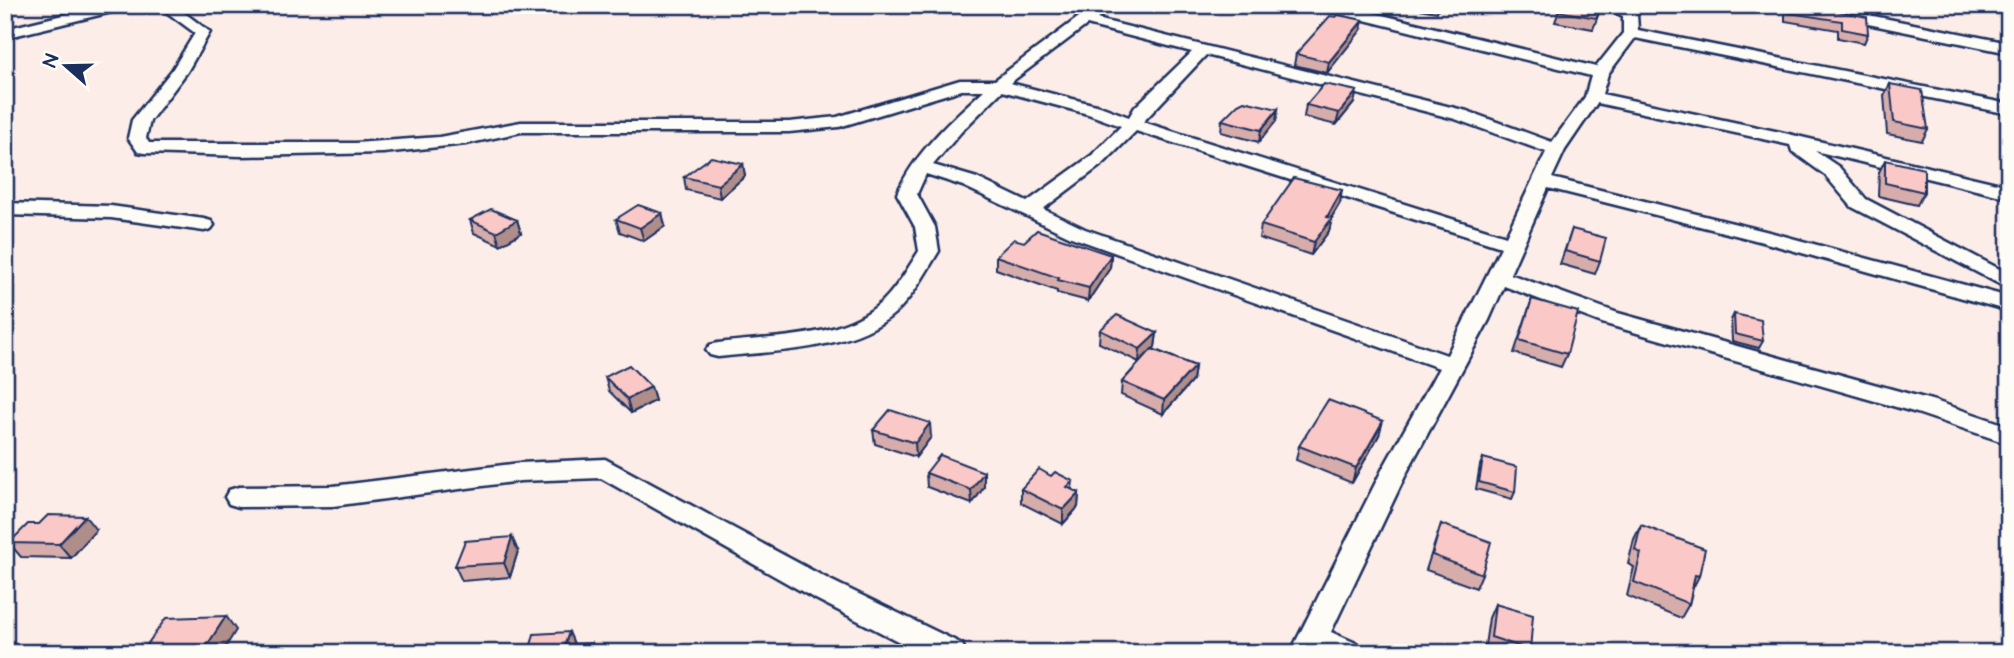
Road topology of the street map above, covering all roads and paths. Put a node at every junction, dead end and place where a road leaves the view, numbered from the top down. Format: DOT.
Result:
graph roads {
  1 [pos="122,5"];
  2 [pos="164,5"];
  3 [pos="1108,5"];
  4 [pos="1321,5"];
  5 [pos="1603,5"];
  6 [pos="1795,5"];
  7 [pos="70,11"];
  8 [pos="1633,17"];
  9 [pos="1084,20"];
  10 [pos="5,34"];
  11 [pos="2009,47"];
  12 [pos="1202,51"];
  13 [pos="1600,74"];
  14 [pos="998,85"];
  15 [pos="1593,97"];
  16 [pos="2009,109"];
  17 [pos="1133,124"];
  18 [pos="1780,137"];
  19 [pos="1556,150"];
  20 [pos="921,167"];
  21 [pos="1541,181"];
  22 [pos="2009,192"];
  23 [pos="5,209"];
  24 [pos="1029,210"];
  25 [pos="204,225"];
  26 [pos="1511,244"];
  27 [pos="1496,276"];
  28 [pos="2009,283"];
  29 [pos="2009,304"];
  30 [pos="718,350"];
  31 [pos="1453,365"];
  32 [pos="2009,435"];
  33 [pos="239,497"];
  34 [pos="1308,645"];
  35 [pos="951,653"];
  36 [pos="1347,653"];
  1 -- 7 [label="street"];
  2 -- 14 [label="street"];
  3 -- 9 [label="street"];
  4 -- 13 [label="street"];
  5 -- 8 [label="street"];
  6 -- 11 [label="street"];
  7 -- 10 [label="street"];
  8 -- 13 [label="street"];
  8 -- 16 [label="street"];
  9 -- 12 [label="street"];
  9 -- 14 [label="street"];
  12 -- 17 [label="street"];
  12 -- 19 [label="street"];
  13 -- 15 [label="street"];
  14 -- 17 [label="street"];
  14 -- 20 [label="street"];
  15 -- 18 [label="street"];
  15 -- 19 [label="street"];
  17 -- 24 [label="street"];
  17 -- 26 [label="street"];
  18 -- 22 [label="street"];
  18 -- 28 [label="street"];
  19 -- 21 [label="street"];
  20 -- 24 [label="street"];
  20 -- 30 [label="street"];
  21 -- 26 [label="street"];
  21 -- 29 [label="street"];
  23 -- 25 [label="street"];
  24 -- 31 [label="street"];
  26 -- 27 [label="street"];
  27 -- 31 [label="street"];
  27 -- 32 [label="street"];
  31 -- 34 [label="street"];
  33 -- 35 [label="street"];
  34 -- 36 [label="street"];
}
